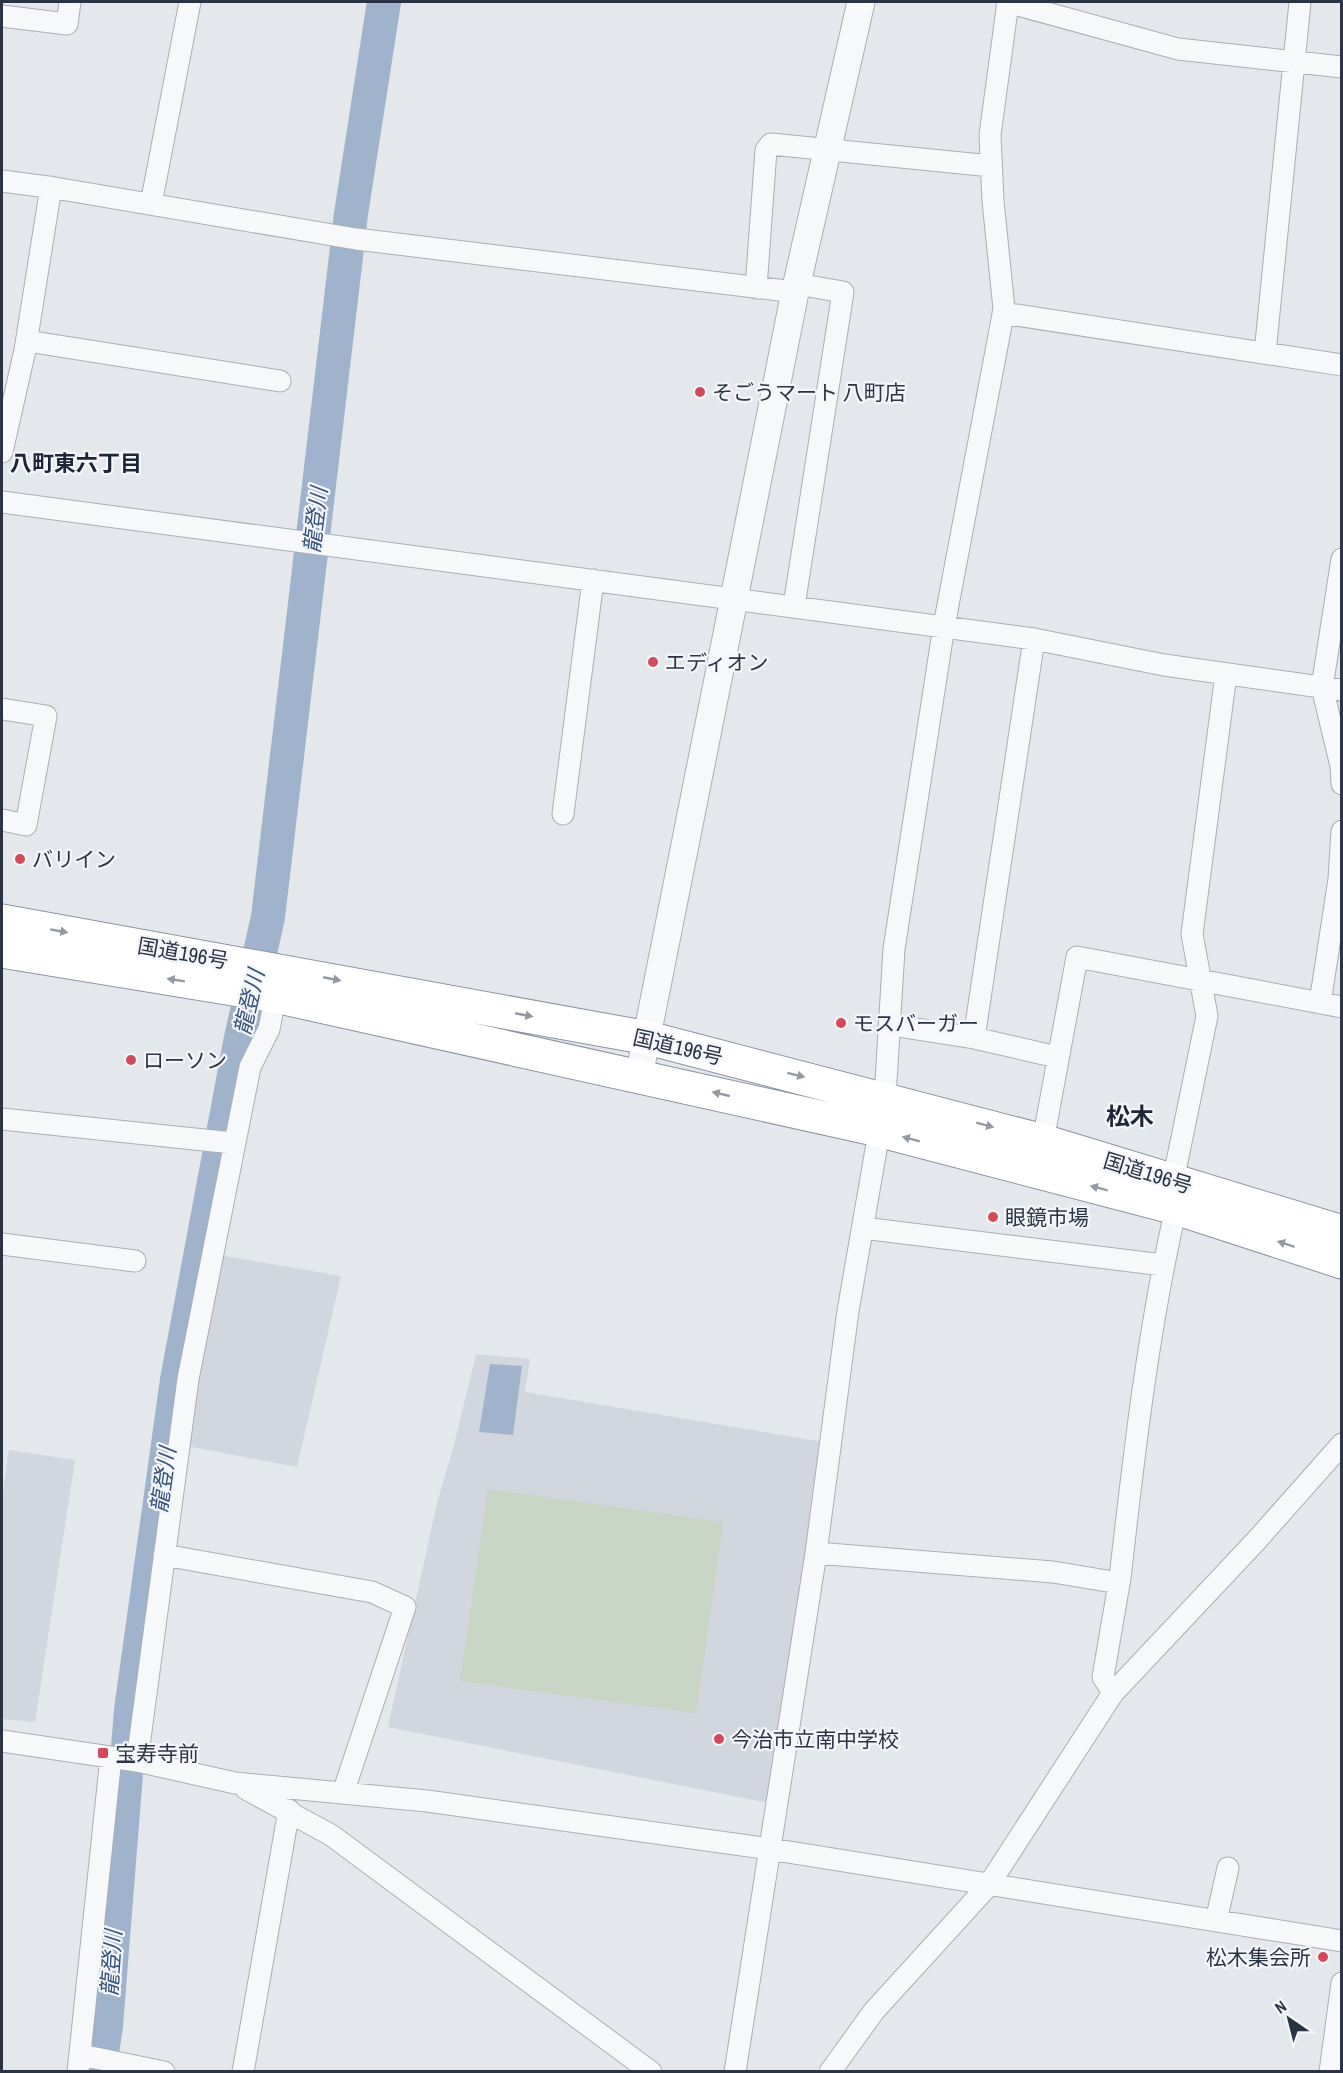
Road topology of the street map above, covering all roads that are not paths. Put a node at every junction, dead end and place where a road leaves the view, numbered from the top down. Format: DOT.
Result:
graph roads {
  1 [pos="70,2"];
  2 [pos="190,2"];
  3 [pos="861,2"];
  4 [pos="1008,2"];
  5 [pos="1300,2"];
  6 [pos="2,16"];
  7 [pos="1292,63"];
  8 [pos="1341,67"];
  9 [pos="828,148"];
  10 [pos="991,166"];
  11 [pos="2,181"];
  12 [pos="51,187"];
  13 [pos="151,204"];
  14 [pos="756,288"];
  15 [pos="796,288"];
  16 [pos="1003,313"];
  17 [pos="27,341"];
  18 [pos="1265,353"];
  19 [pos="1341,365"];
  20 [pos="280,381"];
  21 [pos="2,452"];
  22 [pos="2,502"];
  23 [pos="1341,559"];
  24 [pos="593,580"];
  25 [pos="736,598"];
  26 [pos="794,606"];
  27 [pos="944,626"];
  28 [pos="1034,639"];
  29 [pos="1226,674"];
  30 [pos="1331,689"];
  31 [pos="2,709"];
  32 [pos="1341,784"];
  33 [pos="563,814"];
  34 [pos="2,820"];
  35 [pos="1341,831"];
  36 [pos="2,921"];
  37 [pos="2,951"];
  38 [pos="236,976"];
  39 [pos="1201,980"];
  40 [pos="275,982"];
  41 [pos="1320,1003"];
  42 [pos="1341,1007"];
  43 [pos="891,1025"];
  44 [pos="648,1038"];
  45 [pos="974,1038"];
  46 [pos="1057,1057"];
  47 [pos="639,1076"];
  48 [pos="885,1098"];
  49 [pos="2,1119"];
  50 [pos="878,1130"];
  51 [pos="1043,1141"];
  52 [pos="233,1143"];
  53 [pos="1174,1195"];
  54 [pos="863,1228"];
  55 [pos="1341,1232"];
  56 [pos="2,1244"];
  57 [pos="135,1262"];
  58 [pos="1341,1262"];
  59 [pos="1163,1265"];
  60 [pos="1341,1444"];
  61 [pos="816,1553"];
  62 [pos="164,1555"];
  63 [pos="1120,1578"];
  64 [pos="1113,1693"];
  65 [pos="2,1741"];
  66 [pos="111,1757"];
  67 [pos="137,1761"];
  68 [pos="235,1783"];
  69 [pos="343,1793"];
  70 [pos="289,1810"];
  71 [pos="770,1850"];
  72 [pos="1228,1868"];
  73 [pos="988,1886"];
  74 [pos="1216,1921"];
  75 [pos="1341,1941"];
  76 [pos="1341,1983"];
  77 [pos="79,2063"];
  78 [pos="164,2072"];
  79 [pos="243,2072"];
  80 [pos="651,2072"];
  81 [pos="735,2072"];
  82 [pos="830,2072"];
  83 [pos="1330,2072"];
  1 -- 6 [label="street"];
  2 -- 13 [label="street"];
  3 -- 9 [label="street"];
  4 -- 7 [label="street"];
  4 -- 10 [label="street"];
  5 -- 7 [label="street"];
  7 -- 8 [label="street"];
  7 -- 18 [label="street"];
  9 -- 10 [label="street"];
  9 -- 14 [label="street"];
  9 -- 15 [label="street"];
  10 -- 16 [label="street"];
  11 -- 12 [label="street"];
  12 -- 13 [label="street"];
  12 -- 17 [label="street"];
  13 -- 14 [label="street"];
  14 -- 15 [label="street"];
  15 -- 25 [label="street"];
  15 -- 26 [label="street"];
  16 -- 18 [label="street"];
  16 -- 27 [label="street"];
  17 -- 20 [label="street"];
  17 -- 21 [label="street"];
  18 -- 19 [label="street"];
  22 -- 24 [label="street"];
  23 -- 30 [label="street"];
  24 -- 25 [label="street"];
  24 -- 33 [label="street"];
  25 -- 26 [label="street"];
  25 -- 44 [label="street"];
  26 -- 27 [label="street"];
  27 -- 28 [label="street"];
  27 -- 43 [label="street"];
  28 -- 29 [label="street"];
  28 -- 45 [label="street"];
  29 -- 30 [label="street"];
  29 -- 39 [label="street"];
  30 -- 32 [label="street"];
  31 -- 34 [label="street"];
  35 -- 41 [label="street"];
  36 -- 38 [label="highway, 国道196号, one-way"];
  38 -- 37 [label="highway, 国道196号, one-way"];
  38 -- 40 [label="highway, 国道196号"];
  39 -- 41 [label="street"];
  39 -- 46 [label="street"];
  39 -- 53 [label="street"];
  40 -- 44 [label="highway, 国道196号, one-way"];
  40 -- 47 [label="highway, 国道196号"];
  40 -- 52 [label="street"];
  41 -- 42 [label="street"];
  43 -- 45 [label="street"];
  43 -- 48 [label="street"];
  44 -- 47 [label="street"];
  44 -- 48 [label="highway, 国道196号, one-way"];
  45 -- 46 [label="street"];
  46 -- 51 [label="street"];
  50 -- 47 [label="highway, 国道196号, one-way"];
  48 -- 50 [label="street"];
  48 -- 51 [label="highway, 国道196号, one-way"];
  49 -- 52 [label="street"];
  53 -- 50 [label="highway, 国道196号, one-way"];
  50 -- 54 [label="street"];
  51 -- 53 [label="highway, 国道196号"];
  52 -- 62 [label="street"];
  53 -- 55 [label="highway, 国道196号"];
  58 -- 53 [label="highway, 国道196号, one-way"];
  53 -- 59 [label="street"];
  54 -- 59 [label="street"];
  54 -- 61 [label="street"];
  56 -- 57 [label="street"];
  59 -- 63 [label="street"];
  60 -- 64 [label="street"];
  61 -- 63 [label="street"];
  61 -- 71 [label="street"];
  62 -- 67 [label="street"];
  62 -- 69 [label="street"];
  63 -- 64 [label="street"];
  64 -- 73 [label="street"];
  65 -- 66 [label="street"];
  66 -- 67 [label="street"];
  66 -- 77 [label="street"];
  67 -- 68 [label="street"];
  68 -- 69 [label="street"];
  68 -- 70 [label="street"];
  69 -- 71 [label="street"];
  70 -- 79 [label="street"];
  70 -- 80 [label="street"];
  71 -- 73 [label="street"];
  71 -- 81 [label="street"];
  72 -- 74 [label="street"];
  73 -- 74 [label="street"];
  73 -- 82 [label="street"];
  74 -- 75 [label="street"];
  76 -- 83 [label="street"];
  77 -- 78 [label="street"];
}
